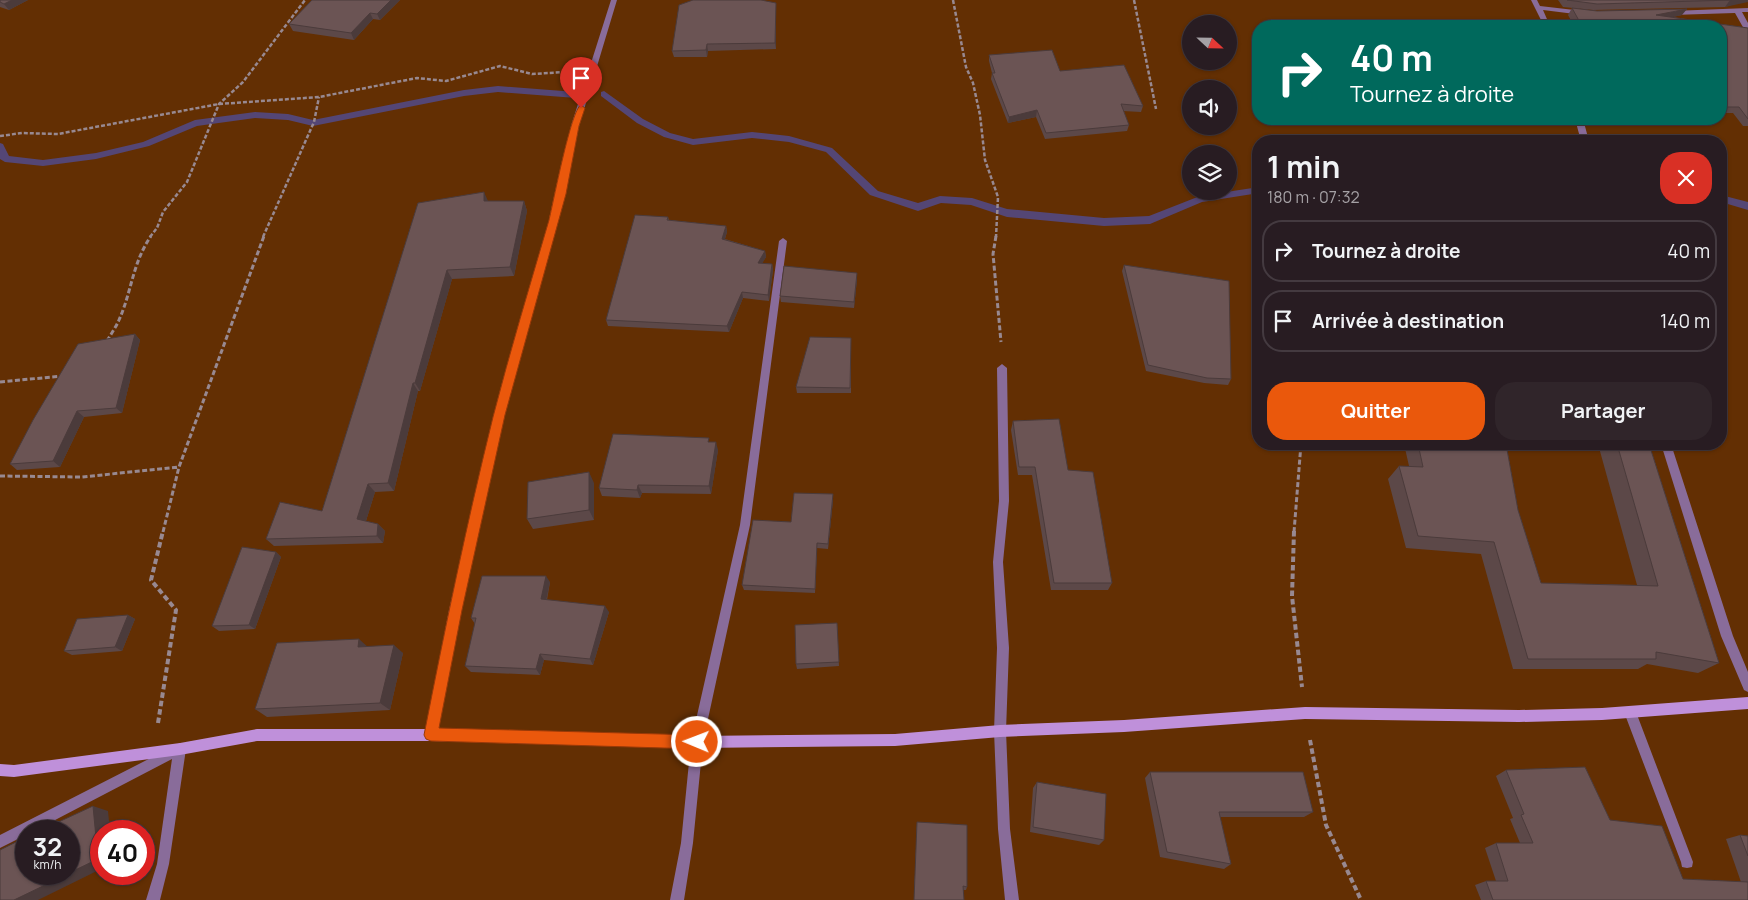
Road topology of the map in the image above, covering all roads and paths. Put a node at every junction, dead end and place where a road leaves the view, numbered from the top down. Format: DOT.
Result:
graph roads {
  1 [pos="305,0"];
  2 [pos="614,0"];
  3 [pos="952,0"];
  4 [pos="1134,0"];
  5 [pos="1534,0"];
  6 [pos="1539,8"];
  7 [pos="1748,10"];
  8 [pos="1738,11"];
  9 [pos="1668,13"];
  10 [pos="1593,14"];
  11 [pos="1544,20"];
  12 [pos="1748,29"];
  13 [pos="593,71"];
  14 [pos="319,97"];
  15 [pos="219,104"];
  16 [pos="1156,109"];
  17 [pos="0,136"];
  18 [pos="784,241"];
  19 [pos="105,344"];
  20 [pos="1002,368"];
  21 [pos="66,376"];
  22 [pos="0,382"];
  23 [pos="1300,450"];
  24 [pos="1668,450"];
  25 [pos="179,468"];
  26 [pos="0,476"];
  27 [pos="1748,686"];
  28 [pos="1748,703"];
  29 [pos="1630,712"];
  30 [pos="1305,713"];
  31 [pos="1000,731"];
  32 [pos="431,735"];
  33 [pos="697,742"];
  34 [pos="180,749"];
  35 [pos="0,770"];
  36 [pos="0,842"];
  37 [pos="1686,862"];
  38 [pos="153,900"];
  39 [pos="677,900"];
  40 [pos="1012,900"];
  41 [pos="1361,900"];
  1 -- 15 [label="path"];
  2 -- 13 [label="street"];
  3 -- 20 [label="path"];
  4 -- 16 [label="path"];
  5 -- 6 [label="street"];
  6 -- 10 [label="street"];
  6 -- 11 [label="street"];
  7 -- 8 [label="street"];
  8 -- 9 [label="street"];
  8 -- 12 [label="street"];
  13 -- 14 [label="path"];
  13 -- 32 [label="street"];
  14 -- 15 [label="path"];
  14 -- 25 [label="path"];
  15 -- 17 [label="path"];
  15 -- 19 [label="path"];
  18 -- 33 [label="street"];
  20 -- 31 [label="street"];
  21 -- 22 [label="path"];
  23 -- 30 [label="path"];
  24 -- 27 [label="street"];
  25 -- 26 [label="path"];
  25 -- 34 [label="path"];
  28 -- 29 [label="street"];
  29 -- 30 [label="street"];
  29 -- 37 [label="street"];
  30 -- 31 [label="street"];
  30 -- 41 [label="path"];
  31 -- 33 [label="street"];
  31 -- 40 [label="street"];
  32 -- 33 [label="street"];
  32 -- 34 [label="street"];
  33 -- 39 [label="street"];
  34 -- 35 [label="street"];
  34 -- 36 [label="street"];
  34 -- 38 [label="street"];
}
